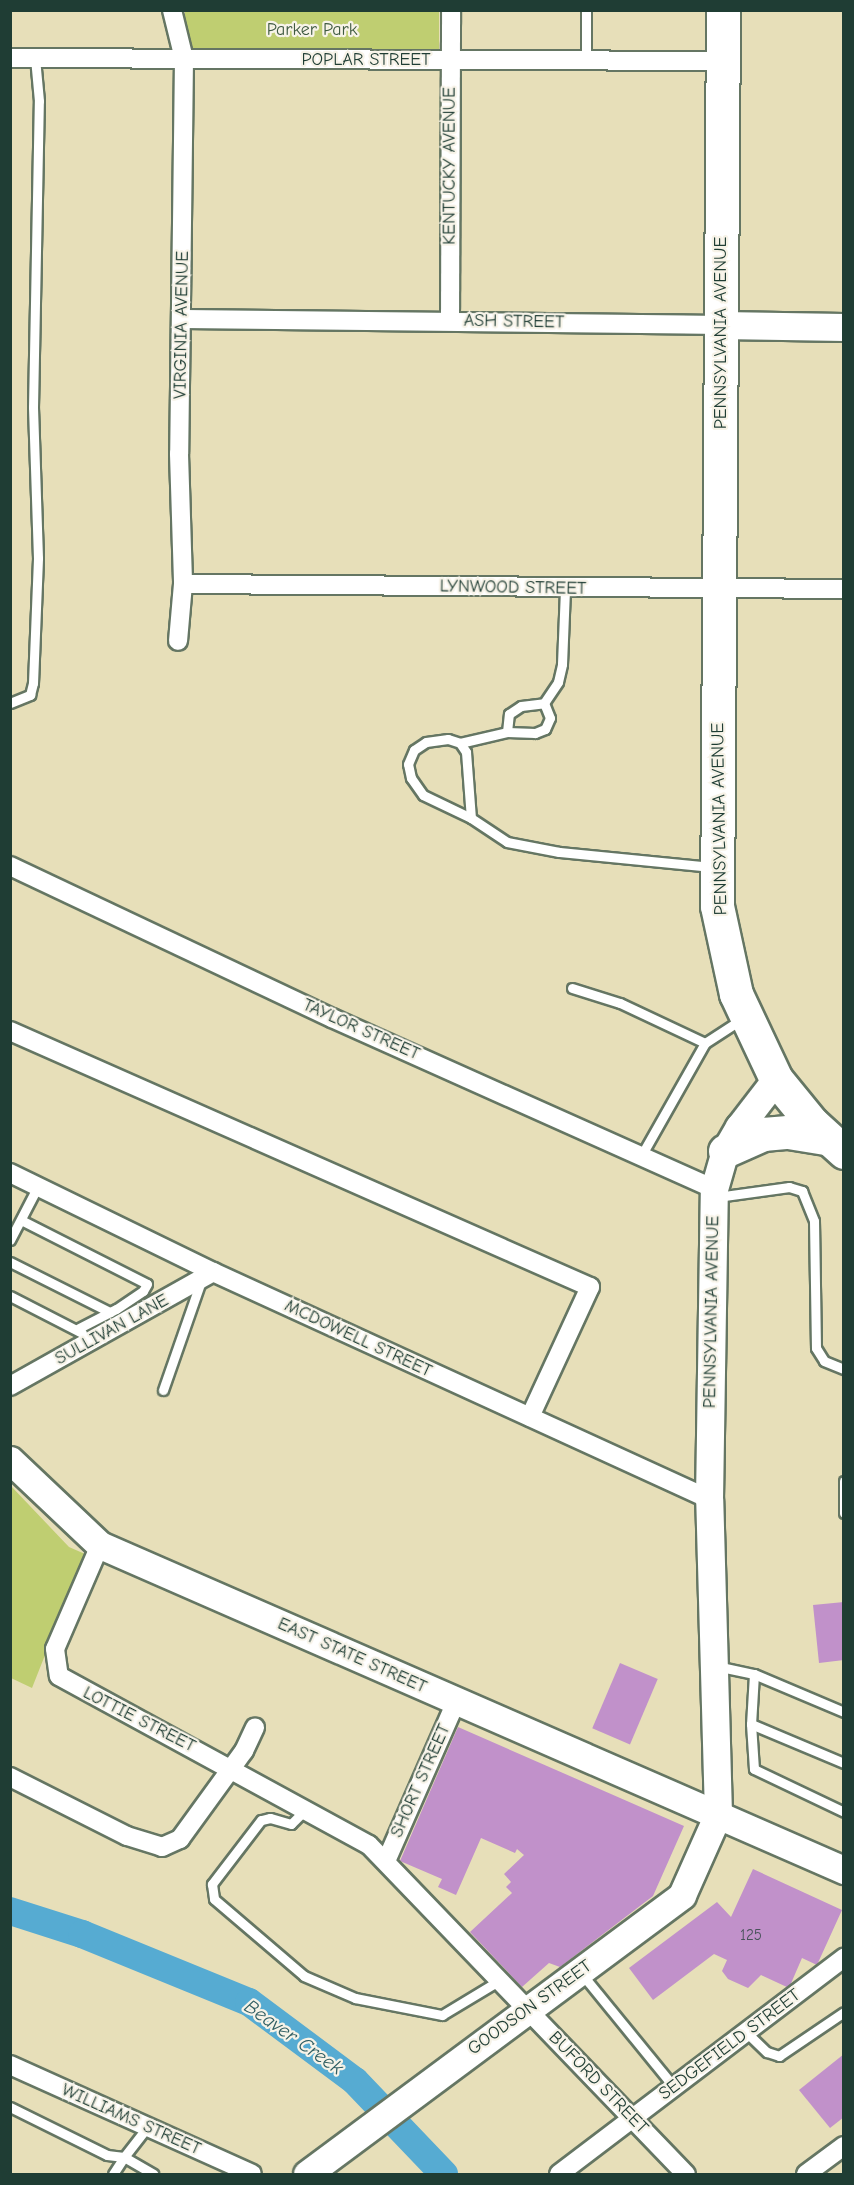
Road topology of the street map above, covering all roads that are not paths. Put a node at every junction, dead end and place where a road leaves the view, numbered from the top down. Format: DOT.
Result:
graph roads {
  1 [pos="172,10"];
  2 [pos="451,10"];
  3 [pos="586,10"];
  4 [pos="723,10"];
  5 [pos="10,58"];
  6 [pos="35,58"];
  7 [pos="184,59"];
  8 [pos="450,60"];
  9 [pos="586,61"];
  10 [pos="722,61"];
  11 [pos="184,319"];
  12 [pos="450,321"];
  13 [pos="721,325"];
  14 [pos="843,327"];
  15 [pos="183,584"];
  16 [pos="565,588"];
  17 [pos="719,589"];
  18 [pos="843,590"];
  19 [pos="178,641"];
  20 [pos="10,703"];
  21 [pos="544,703"];
  22 [pos="507,732"];
  23 [pos="460,743"];
  24 [pos="471,818"];
  25 [pos="10,866"];
  26 [pos="717,867"];
  27 [pos="572,988"];
  28 [pos="746,1016"];
  29 [pos="10,1031"];
  30 [pos="705,1043"];
  31 [pos="776,1079"];
  32 [pos="835,1145"];
  33 [pos="725,1151"];
  34 [pos="641,1156"];
  35 [pos="10,1173"];
  36 [pos="38,1186"];
  37 [pos="714,1193"];
  38 [pos="21,1220"];
  39 [pos="10,1240"];
  40 [pos="10,1262"];
  41 [pos="207,1275"];
  42 [pos="10,1296"];
  43 [pos="110,1312"];
  44 [pos="84,1335"];
  45 [pos="843,1369"];
  46 [pos="10,1386"];
  47 [pos="163,1390"];
  48 [pos="530,1417"];
  49 [pos="10,1460"];
  50 [pos="843,1481"];
  51 [pos="709,1499"];
  52 [pos="843,1513"];
  53 [pos="100,1545"];
  54 [pos="714,1665"];
  55 [pos="754,1674"];
  56 [pos="456,1702"];
  57 [pos="843,1712"];
  58 [pos="751,1724"];
  59 [pos="255,1727"];
  60 [pos="843,1763"];
  61 [pos="231,1768"];
  62 [pos="10,1777"];
  63 [pos="306,1809"];
  64 [pos="843,1812"];
  65 [pos="718,1814"];
  66 [pos="387,1859"];
  67 [pos="843,1870"];
  68 [pos="843,1958"];
  69 [pos="579,1972"];
  70 [pos="500,1980"];
  71 [pos="528,2009"];
  72 [pos="843,2012"];
  73 [pos="746,2032"];
  74 [pos="10,2065"];
  75 [pos="674,2087"];
  76 [pos="10,2107"];
  77 [pos="632,2119"];
  78 [pos="147,2128"];
  79 [pos="843,2146"];
  80 [pos="124,2157"];
  81 [pos="113,2175"];
  82 [pos="153,2175"];
  83 [pos="252,2175"];
  84 [pos="307,2175"];
  85 [pos="559,2175"];
  86 [pos="686,2175"];
  87 [pos="806,2175"];
  1 -- 7 [label="street, VIRGINIA AVENUE"];
  2 -- 8 [label="street, KENTUCKY AVENUE"];
  3 -- 9 [label="lane"];
  4 -- 10 [label="highway, PENNSYLVANIA AVENUE"];
  5 -- 6 [label="street, POPLAR STREET"];
  6 -- 7 [label="street, POPLAR STREET"];
  6 -- 20 [label="lane"];
  7 -- 8 [label="street, POPLAR STREET"];
  7 -- 11 [label="street, VIRGINIA AVENUE"];
  8 -- 9 [label="street, POPLAR STREET"];
  8 -- 12 [label="street, KENTUCKY AVENUE"];
  9 -- 10 [label="street, POPLAR STREET"];
  10 -- 13 [label="highway, PENNSYLVANIA AVENUE"];
  11 -- 12 [label="street, ASH STREET"];
  11 -- 15 [label="street, VIRGINIA AVENUE"];
  12 -- 13 [label="street, ASH STREET"];
  13 -- 14 [label="main road, ASH STREET"];
  13 -- 17 [label="highway, PENNSYLVANIA AVENUE"];
  15 -- 16 [label="street, LYNWOOD STREET"];
  15 -- 19 [label="street, VIRGINIA AVENUE"];
  16 -- 17 [label="street, LYNWOOD STREET"];
  16 -- 21 [label="lane"];
  17 -- 18 [label="street, LYNWOOD STREET"];
  17 -- 26 [label="highway, PENNSYLVANIA AVENUE"];
  21 -- 22 [label="lane"];
  21 -- 22 [label="lane"];
  22 -- 23 [label="lane"];
  23 -- 24 [label="lane"];
  23 -- 24 [label="lane"];
  24 -- 26 [label="lane"];
  25 -- 34 [label="street, TAYLOR STREET"];
  26 -- 28 [label="highway, PENNSYLVANIA AVENUE"];
  27 -- 30 [label="lane"];
  28 -- 30 [label="lane"];
  28 -- 31 [label="highway, PENNSYLVANIA AVENUE"];
  29 -- 48 [label="street"];
  30 -- 34 [label="lane"];
  31 -- 32 [label="highway"];
  31 -- 33 [label="main road, PENNSYLVANIA AVENUE"];
  32 -- 33 [label="highway"];
  33 -- 37 [label="main road, PENNSYLVANIA AVENUE"];
  34 -- 37 [label="street, TAYLOR STREET"];
  35 -- 36 [label="street, MCDOWELL STREET"];
  36 -- 38 [label="lane"];
  36 -- 41 [label="street, MCDOWELL STREET"];
  37 -- 45 [label="lane"];
  37 -- 51 [label="main road, PENNSYLVANIA AVENUE"];
  38 -- 39 [label="lane"];
  38 -- 43 [label="lane"];
  40 -- 43 [label="lane"];
  41 -- 44 [label="street, SULLIVAN LANE"];
  41 -- 47 [label="lane"];
  41 -- 48 [label="street, MCDOWELL STREET"];
  42 -- 44 [label="lane"];
  43 -- 44 [label="lane"];
  44 -- 46 [label="street, SULLIVAN LANE"];
  48 -- 51 [label="street, MCDOWELL STREET"];
  49 -- 53 [label="main road, EAST STATE STREET"];
  50 -- 52 [label="lane"];
  51 -- 54 [label="main road, PENNSYLVANIA AVENUE"];
  53 -- 56 [label="main road, EAST STATE STREET"];
  53 -- 61 [label="street, LOTTIE STREET"];
  54 -- 55 [label="lane"];
  54 -- 65 [label="main road, PENNSYLVANIA AVENUE"];
  55 -- 57 [label="lane"];
  55 -- 58 [label="lane"];
  56 -- 65 [label="main road, EAST STATE STREET"];
  56 -- 66 [label="street, SHORT STREET"];
  58 -- 60 [label="lane"];
  58 -- 64 [label="lane"];
  59 -- 61 [label="street"];
  61 -- 62 [label="street"];
  61 -- 63 [label="street, LOTTIE STREET"];
  63 -- 66 [label="street, LOTTIE STREET"];
  63 -- 70 [label="lane"];
  65 -- 67 [label="main road, EAST STATE STREET"];
  65 -- 69 [label="main road, GOODSON STREET"];
  66 -- 70 [label="street, BUFORD STREET"];
  68 -- 73 [label="street, SEDGEFIELD STREET"];
  69 -- 71 [label="main road, GOODSON STREET"];
  69 -- 75 [label="lane"];
  70 -- 71 [label="street, BUFORD STREET"];
  71 -- 77 [label="street, BUFORD STREET"];
  71 -- 84 [label="main road, GOODSON STREET"];
  72 -- 73 [label="lane"];
  73 -- 75 [label="street, SEDGEFIELD STREET"];
  74 -- 78 [label="street, WILLIAMS STREET"];
  75 -- 77 [label="street, SEDGEFIELD STREET"];
  76 -- 80 [label="lane"];
  77 -- 85 [label="street, SEDGEFIELD STREET"];
  77 -- 86 [label="street, BUFORD STREET"];
  78 -- 80 [label="lane"];
  78 -- 83 [label="street, WILLIAMS STREET"];
  79 -- 87 [label="street"];
  80 -- 81 [label="lane"];
  80 -- 82 [label="lane"];
}
